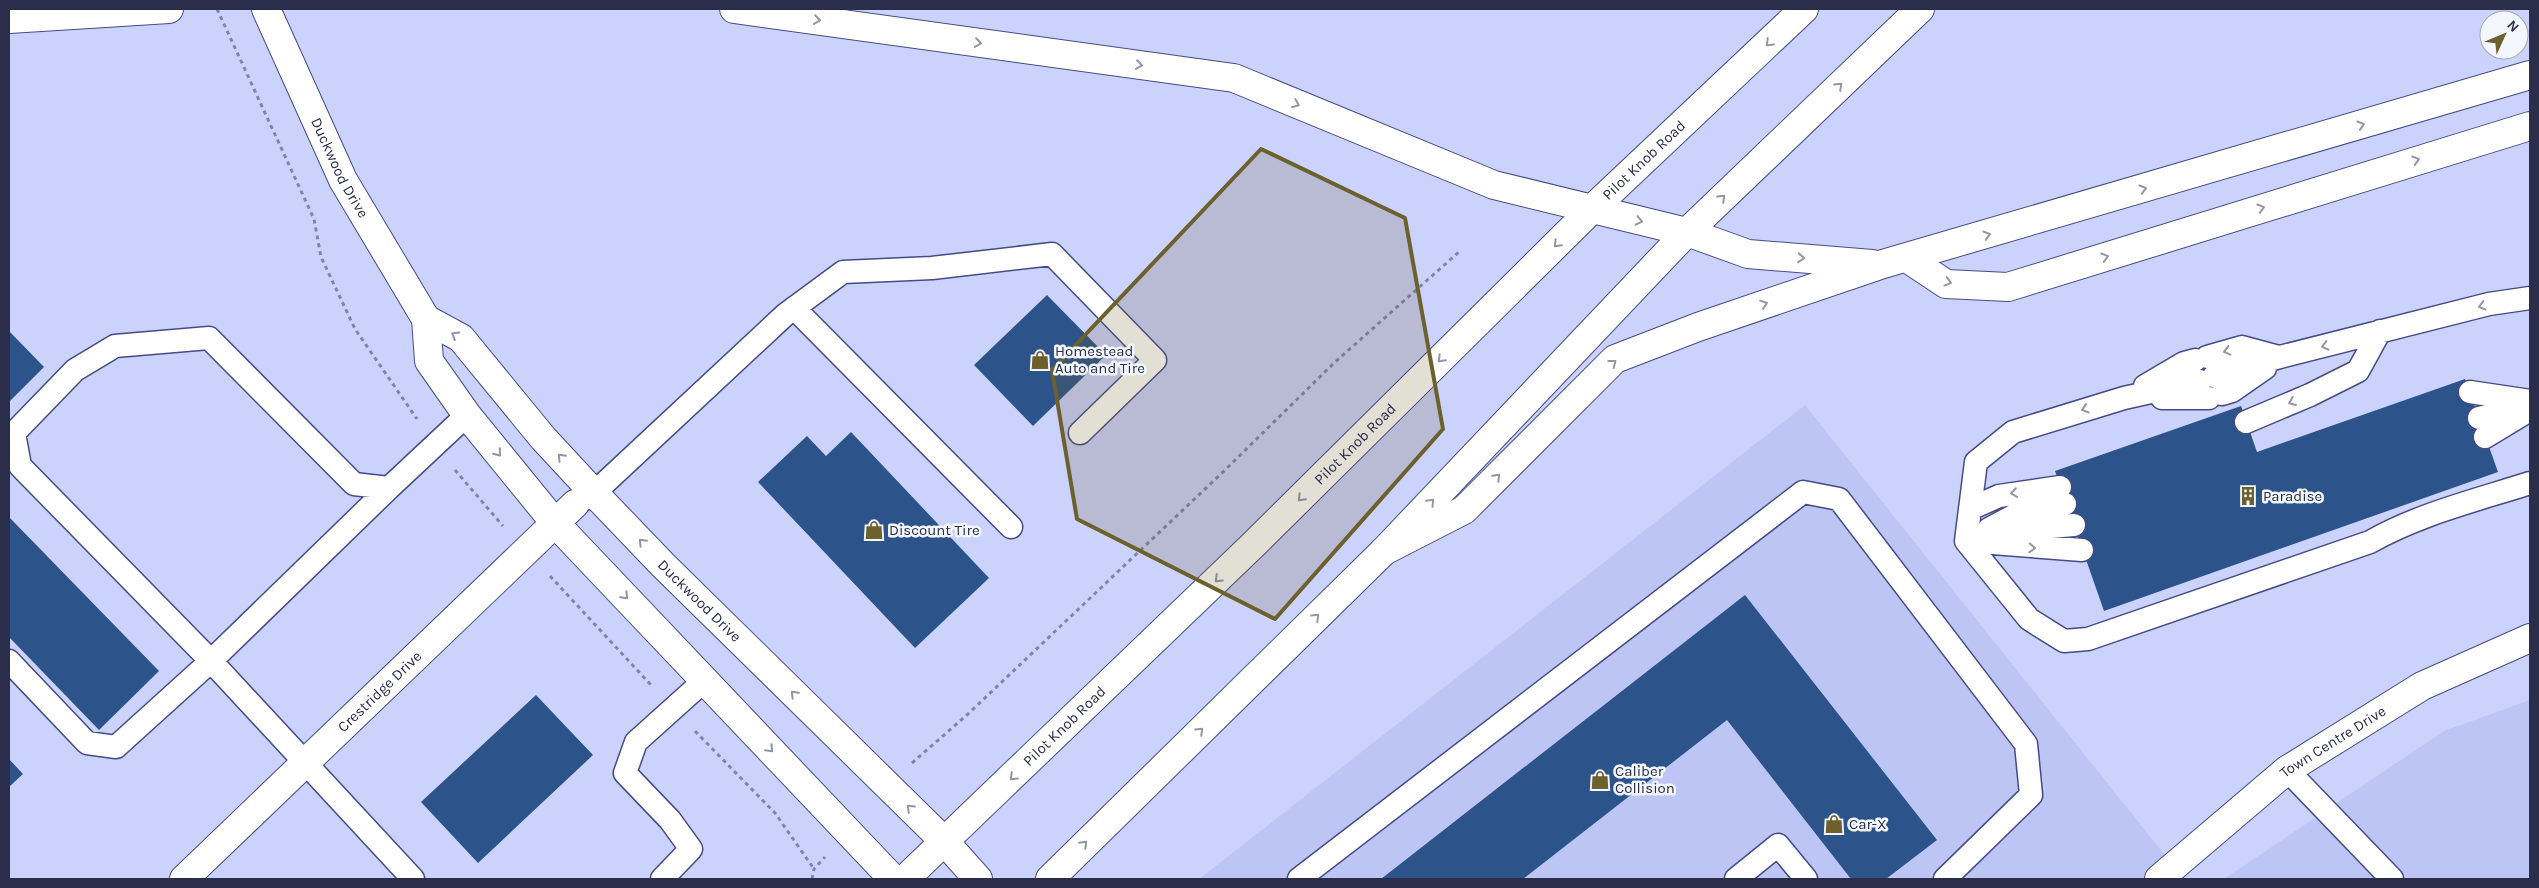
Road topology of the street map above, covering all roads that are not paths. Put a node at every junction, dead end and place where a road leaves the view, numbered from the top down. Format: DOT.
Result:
graph roads {
  1 [pos="169,9"];
  2 [pos="266,9"];
  3 [pos="734,9"];
  4 [pos="1804,9"];
  5 [pos="1920,9"];
  6 [pos="9,19"];
  7 [pos="2530,75"];
  8 [pos="2530,126"];
  9 [pos="1591,210"];
  10 [pos="1687,232"];
  11 [pos="1895,261"];
  12 [pos="2530,298"];
  13 [pos="794,308"];
  14 [pos="426,319"];
  15 [pos="2380,331"];
  16 [pos="2208,378"];
  17 [pos="2470,392"];
  18 [pos="2124,398"];
  19 [pos="2530,401"];
  20 [pos="2530,406"];
  21 [pos="2530,410"];
  22 [pos="467,415"];
  23 [pos="2246,422"];
  24 [pos="1080,433"];
  25 [pos="2530,483"];
  26 [pos="390,488"];
  27 [pos="585,498"];
  28 [pos="1970,509"];
  29 [pos="555,523"];
  30 [pos="2074,525"];
  31 [pos="1010,527"];
  32 [pos="1966,541"];
  33 [pos="2082,550"];
  34 [pos="1384,551"];
  35 [pos="2530,638"];
  36 [pos="9,661"];
  37 [pos="211,661"];
  38 [pos="704,680"];
  39 [pos="305,762"];
  40 [pos="2287,770"];
  41 [pos="944,842"];
  42 [pos="184,879"];
  43 [pos="413,879"];
  44 [pos="662,879"];
  45 [pos="893,879"];
  46 [pos="906,879"];
  47 [pos="978,879"];
  48 [pos="1050,879"];
  49 [pos="1299,879"];
  50 [pos="1736,879"];
  51 [pos="1806,879"];
  52 [pos="1945,879"];
  53 [pos="2159,879"];
  54 [pos="2392,879"];
  1 -- 6 [label="main road"];
  2 -- 14 [label="main road, Duckwood Drive"];
  3 -- 9 [label="main road, one-way"];
  4 -- 9 [label="main road, Pilot Knob Road, one-way"];
  10 -- 5 [label="main road, one-way"];
  11 -- 7 [label="main road, one-way"];
  11 -- 8 [label="main road, one-way"];
  9 -- 10 [label="main road, one-way"];
  9 -- 41 [label="main road, Pilot Knob Road, one-way"];
  10 -- 11 [label="main road, one-way"];
  34 -- 10 [label="main road, one-way"];
  34 -- 11 [label="main road, one-way"];
  12 -- 15 [label="lane, one-way"];
  13 -- 24 [label="lane"];
  13 -- 27 [label="lane"];
  13 -- 31 [label="lane"];
  14 -- 22 [label="main road, Duckwood Drive"];
  27 -- 14 [label="main road, Duckwood Drive, one-way"];
  15 -- 16 [label="lane, one-way"];
  15 -- 23 [label="lane, one-way"];
  16 -- 18 [label="lane"];
  16 -- 18 [label="lane"];
  17 -- 19 [label="lane"];
  18 -- 28 [label="lane, one-way"];
  20 -- 21 [label="lane"];
  22 -- 26 [label="lane"];
  22 -- 29 [label="main road, Duckwood Drive, one-way"];
  25 -- 32 [label="lane"];
  26 -- 37 [label="lane"];
  26 -- 37 [label="lane"];
  27 -- 29 [label="main road, Crestridge Drive"];
  41 -- 27 [label="main road, Duckwood Drive, one-way"];
  28 -- 32 [label="lane"];
  32 -- 28 [label="lane, one-way"];
  29 -- 38 [label="main road, Duckwood Drive, one-way"];
  29 -- 39 [label="main road, Crestridge Drive"];
  30 -- 32 [label="lane"];
  32 -- 33 [label="lane, one-way"];
  48 -- 34 [label="main road, one-way"];
  35 -- 40 [label="main road, Town Centre Drive"];
  36 -- 37 [label="lane"];
  37 -- 39 [label="lane"];
  38 -- 44 [label="lane"];
  38 -- 45 [label="main road, Duckwood Drive, one-way"];
  39 -- 42 [label="main road, Crestridge Drive"];
  39 -- 43 [label="lane"];
  40 -- 53 [label="main road, Town Centre Drive"];
  40 -- 54 [label="lane"];
  41 -- 46 [label="main road, Pilot Knob Road"];
  41 -- 47 [label="main road, Duckwood Drive"];
  49 -- 52 [label="lane"];
  50 -- 51 [label="lane"];
}
